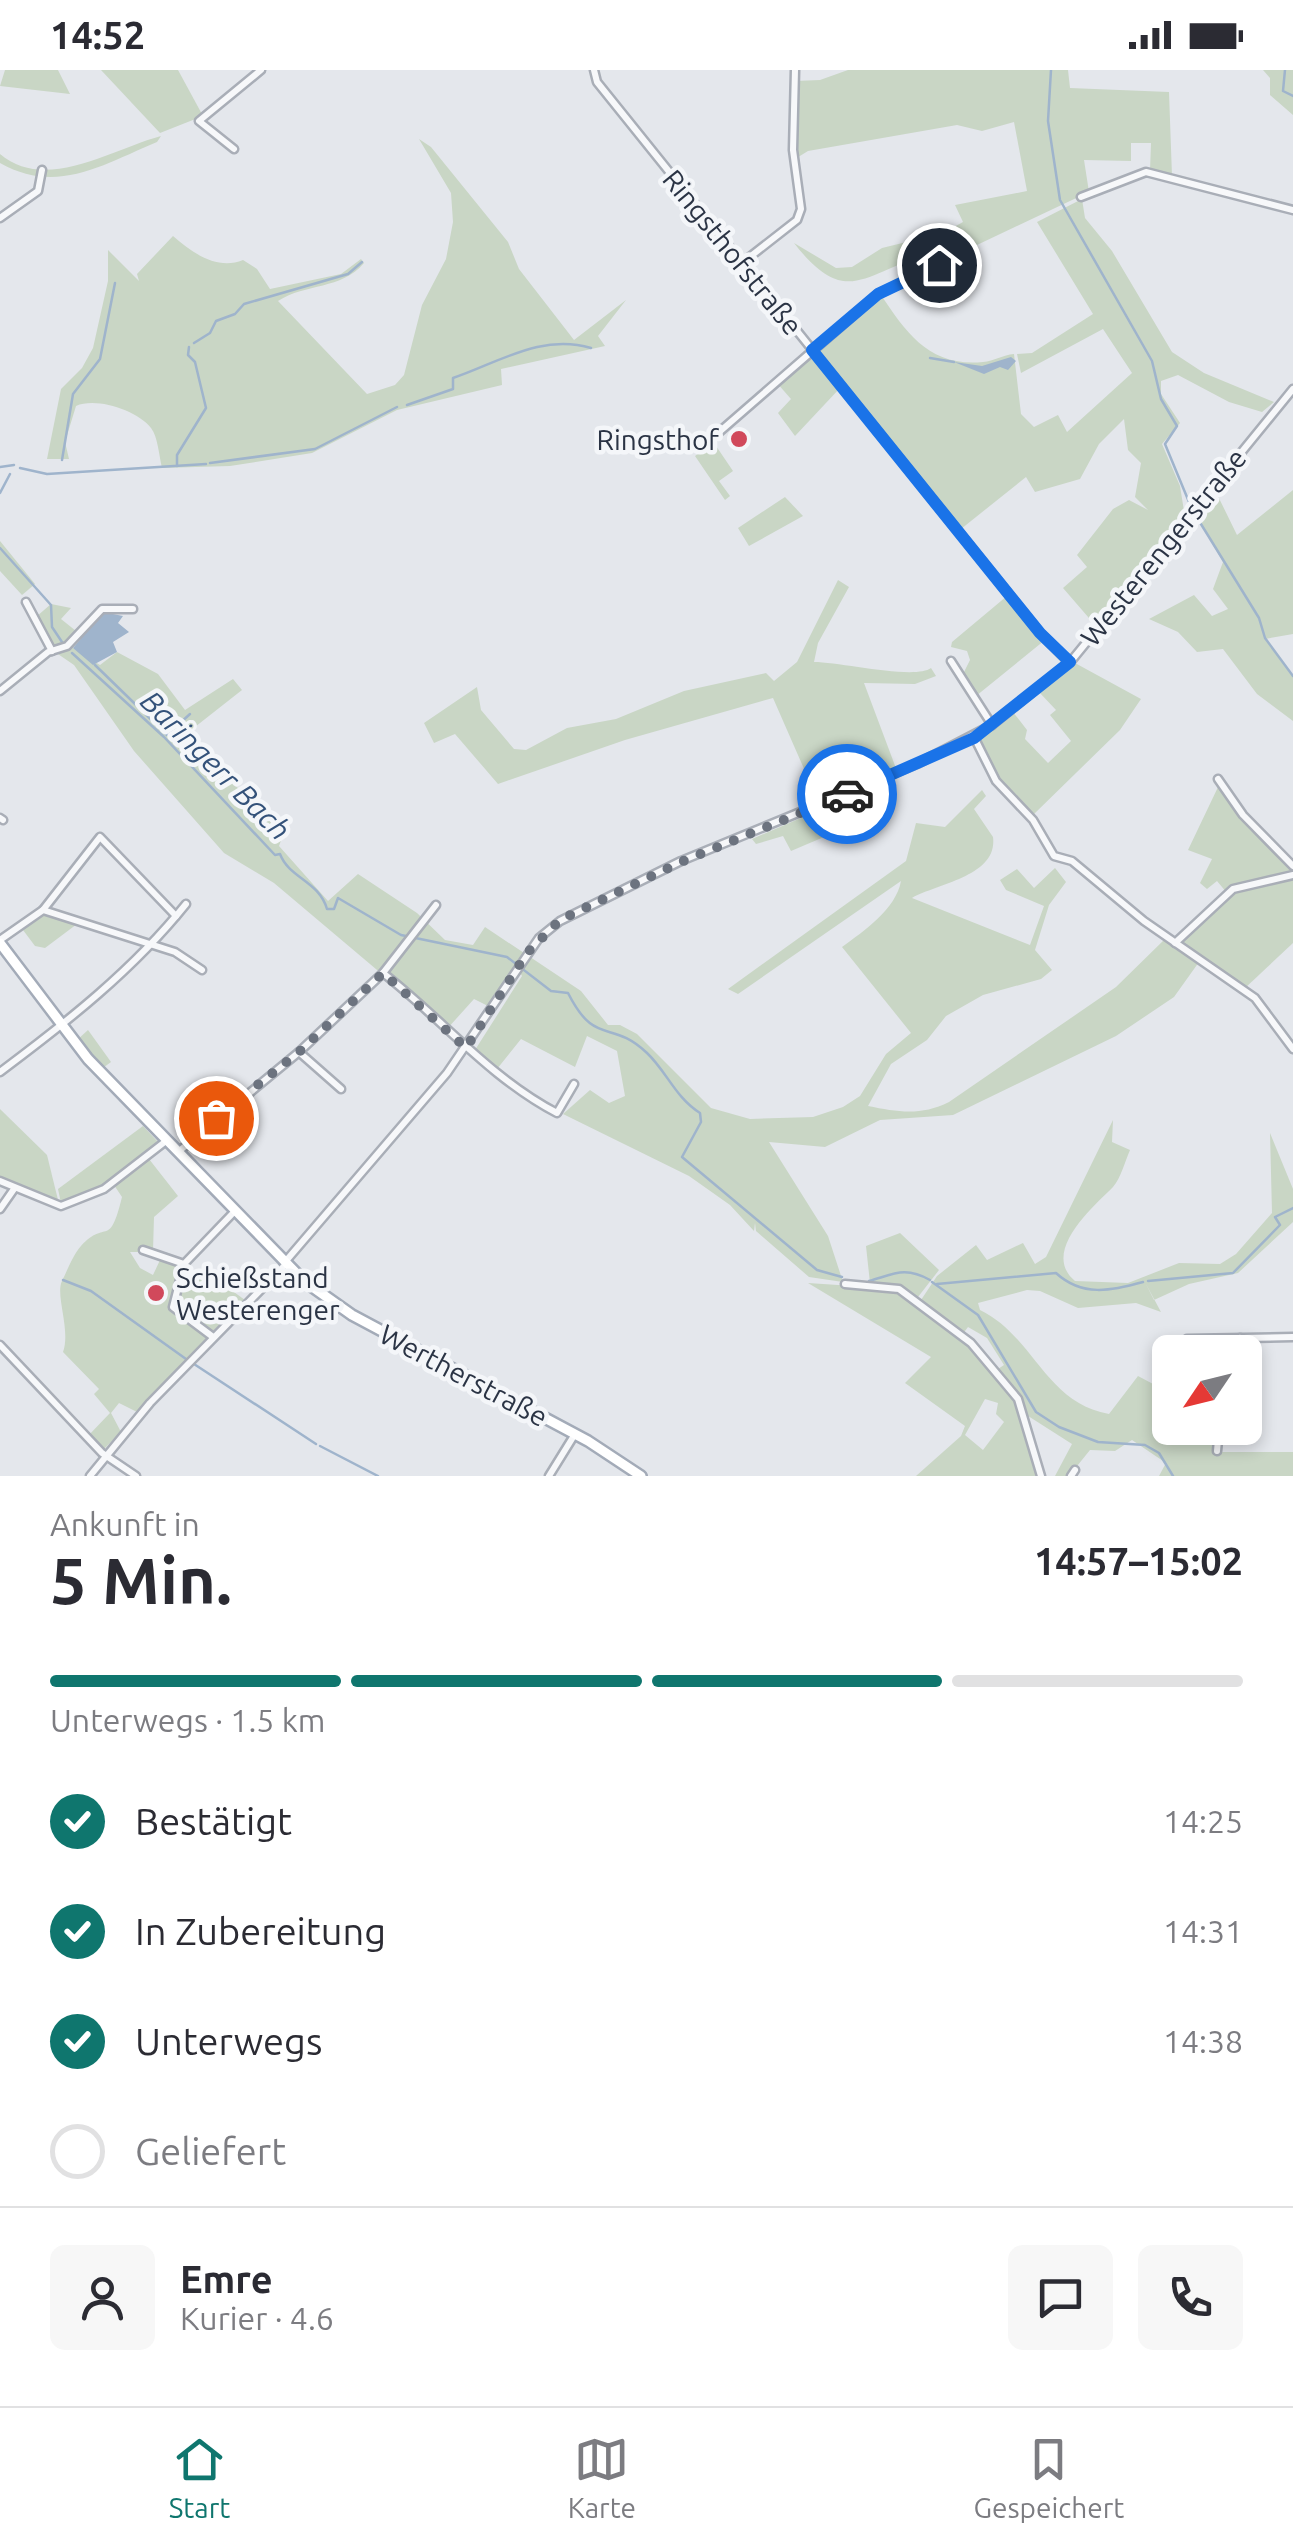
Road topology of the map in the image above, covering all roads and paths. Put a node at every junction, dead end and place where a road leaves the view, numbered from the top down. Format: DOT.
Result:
graph roads {
  1 [pos="262,70"];
  2 [pos="594,70"];
  3 [pos="795,71"];
  4 [pos="234,148"];
  5 [pos="42,170"];
  6 [pos="1082,197"];
  7 [pos="1293,210"];
  8 [pos="0,218"];
  9 [pos="742,263"];
  10 [pos="939,265"];
  11 [pos="812,350"];
  12 [pos="1293,389"];
  13 [pos="702,447"];
  14 [pos="26,602"];
  15 [pos="133,609"];
  16 [pos="52,651"];
  17 [pos="951,661"];
  18 [pos="1070,662"];
  19 [pos="0,691"];
  20 [pos="992,725"];
  21 [pos="974,738"];
  22 [pos="1218,779"];
  23 [pos="1293,866"];
  24 [pos="1293,875"];
  25 [pos="186,904"];
  26 [pos="436,905"];
  27 [pos="43,910"];
  28 [pos="176,916"];
  29 [pos="0,941"];
  30 [pos="1175,943"];
  31 [pos="154,944"];
  32 [pos="202,970"];
  33 [pos="383,973"];
  34 [pos="61,1026"];
  35 [pos="466,1048"];
  36 [pos="1293,1049"];
  37 [pos="299,1052"];
  38 [pos="0,1072"];
  39 [pos="574,1084"];
  40 [pos="341,1089"];
  41 [pos="166,1141"];
  42 [pos="177,1153"];
  43 [pos="0,1181"];
  44 [pos="14,1189"];
  45 [pos="0,1209"];
  46 [pos="234,1212"];
  47 [pos="143,1250"];
  48 [pos="284,1262"];
  49 [pos="184,1264"];
  50 [pos="845,1284"];
  51 [pos="213,1336"];
  52 [pos="1262,1338"];
  53 [pos="1293,1338"];
  54 [pos="0,1345"];
  55 [pos="574,1434"];
  56 [pos="1218,1445"];
  57 [pos="1218,1451"];
  58 [pos="106,1455"];
  59 [pos="90,1476"];
  60 [pos="136,1476"];
  61 [pos="548,1476"];
  62 [pos="641,1476"];
  63 [pos="1041,1476"];
  1 -- 4 [label="street"];
  2 -- 9 [label="street, Ringsthofstraße"];
  3 -- 9 [label="street"];
  5 -- 8 [label="street"];
  6 -- 7 [label="street"];
  9 -- 11 [label="street, Ringsthofstraße"];
  10 -- 11 [label="street"];
  11 -- 13 [label="street"];
  11 -- 18 [label="street, Ringsthofstraße"];
  12 -- 18 [label="street, Westerengerstraße"];
  14 -- 16 [label="street"];
  15 -- 16 [label="street"];
  16 -- 19 [label="street"];
  17 -- 20 [label="street"];
  18 -- 20 [label="street, Westerengerstraße"];
  20 -- 21 [label="street, Westerengerstraße"];
  21 -- 30 [label="street"];
  21 -- 35 [label="street, Westerengerstraße"];
  22 -- 23 [label="street"];
  24 -- 30 [label="street"];
  25 -- 28 [label="street"];
  26 -- 33 [label="street"];
  27 -- 28 [label="street"];
  27 -- 29 [label="street"];
  27 -- 31 [label="street"];
  28 -- 31 [label="street"];
  29 -- 34 [label="main road, Wertherstraße"];
  30 -- 36 [label="street"];
  31 -- 32 [label="street"];
  31 -- 34 [label="street"];
  33 -- 35 [label="street"];
  33 -- 37 [label="street"];
  34 -- 38 [label="street"];
  34 -- 41 [label="main road, Wertherstraße"];
  35 -- 39 [label="street"];
  35 -- 48 [label="street, Westerengerstraße"];
  37 -- 40 [label="street"];
  37 -- 42 [label="street"];
  41 -- 42 [label="main road, Wertherstraße"];
  41 -- 44 [label="street"];
  42 -- 46 [label="main road, Wertherstraße"];
  43 -- 44 [label="street"];
  44 -- 45 [label="street"];
  46 -- 48 [label="main road, Wertherstraße"];
  46 -- 49 [label="street"];
  47 -- 49 [label="street"];
  48 -- 51 [label="street, Westerengerstraße"];
  48 -- 55 [label="main road, Wertherstraße"];
  49 -- 51 [label="street"];
  50 -- 63 [label="street"];
  51 -- 58 [label="street, Westerengerstraße"];
  52 -- 53 [label="street"];
  54 -- 58 [label="street"];
  55 -- 61 [label="street"];
  55 -- 62 [label="main road, Wertherstraße"];
  56 -- 57 [label="street"];
  58 -- 59 [label="street, Westerengerstraße"];
  58 -- 60 [label="street"];
}
